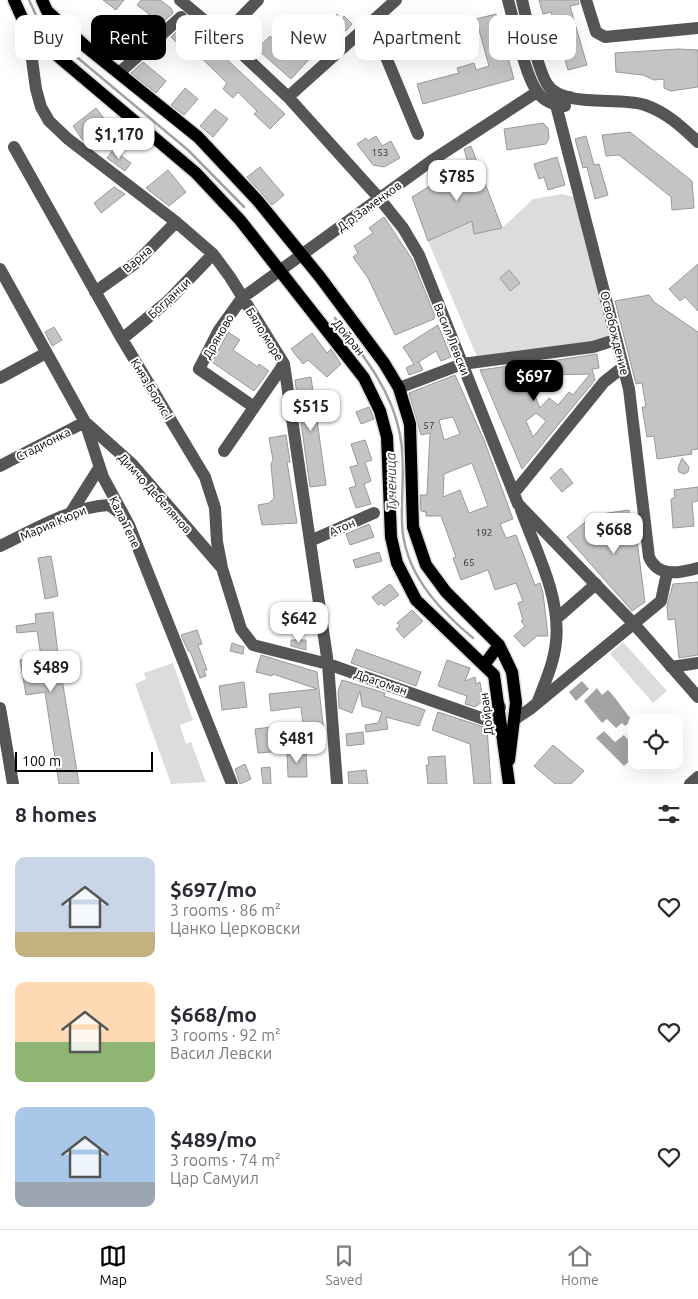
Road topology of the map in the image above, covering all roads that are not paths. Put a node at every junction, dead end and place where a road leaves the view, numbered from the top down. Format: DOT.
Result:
graph roads {
  1 [pos="14,0"];
  2 [pos="42,0"];
  3 [pos="180,0"];
  4 [pos="258,0"];
  5 [pos="396,0"];
  6 [pos="508,0"];
  7 [pos="522,0"];
  8 [pos="586,0"];
  9 [pos="21,15"];
  10 [pos="198,15"];
  11 [pos="243,15"];
  12 [pos="378,15"];
  13 [pos="176,22"];
  14 [pos="698,28"];
  15 [pos="355,37"];
  16 [pos="32,60"];
  17 [pos="62,60"];
  18 [pos="249,60"];
  19 [pos="387,60"];
  20 [pos="119,73"];
  21 [pos="537,92"];
  22 [pos="288,97"];
  23 [pos="570,97"];
  24 [pos="588,100"];
  25 [pos="556,105"];
  26 [pos="418,134"];
  27 [pos="698,142"];
  28 [pos="14,147"];
  29 [pos="379,198"];
  30 [pos="176,222"];
  31 [pos="213,254"];
  32 [pos="302,254"];
  33 [pos="0,269"];
  34 [pos="278,271"];
  35 [pos="95,292"];
  36 [pos="242,298"];
  37 [pos="122,339"];
  38 [pos="615,340"];
  39 [pos="46,353"];
  40 [pos="284,364"];
  41 [pos="462,364"];
  42 [pos="623,367"];
  43 [pos="0,378"];
  44 [pos="399,388"];
  45 [pos="254,407"];
  46 [pos="85,422"];
  47 [pos="224,451"];
  48 [pos="0,466"];
  49 [pos="99,468"];
  50 [pos="516,498"];
  51 [pos="374,513"];
  52 [pos="70,514"];
  53 [pos="129,525"];
  54 [pos="310,541"];
  55 [pos="0,546"];
  56 [pos="222,568"];
  57 [pos="698,568"];
  58 [pos="667,573"];
  59 [pos="596,584"];
  60 [pos="556,618"];
  61 [pos="634,624"];
  62 [pos="253,645"];
  63 [pos="499,645"];
  64 [pos="698,663"];
  65 [pos="328,664"];
  66 [pos="484,665"];
  67 [pos="671,667"];
  68 [pos="698,697"];
  69 [pos="537,703"];
  70 [pos="500,707"];
  71 [pos="0,708"];
  72 [pos="515,712"];
  73 [pos="507,770"];
  74 [pos="698,776"];
  75 [pos="13,784"];
  76 [pos="232,784"];
  77 [pos="337,784"];
  78 [pos="509,784"];
  79 [pos="690,784"];
  1 -- 9 [label="main road, Дойран"];
  2 -- 20 [label="main road, Дойран"];
  3 -- 10 [label="street, Васил Левски"];
  4 -- 11 [label="street"];
  5 -- 12 [label="street"];
  6 -- 21 [label="street"];
  7 -- 23 [label="street"];
  8 -- 14 [label="street"];
  13 -- 20 [label="street"];
  15 -- 22 [label="street"];
  16 -- 30 [label="street, Бяло море"];
  17 -- 34 [label="main road, Дойран"];
  18 -- 22 [label="street, Васил Левски"];
  19 -- 26 [label="street"];
  20 -- 32 [label="main road, Дойран"];
  21 -- 25 [label="street"];
  21 -- 29 [label="street, Д-р Заменхов"];
  22 -- 29 [label="street, Васил Левски"];
  23 -- 24 [label="street"];
  23 -- 25 [label="street"];
  24 -- 25 [label="street"];
  24 -- 27 [label="street"];
  25 -- 38 [label="street, Освобождение"];
  28 -- 35 [label="street, Княз Борис I"];
  29 -- 32 [label="street, Д-р Заменхов"];
  29 -- 41 [label="street, Васил Левски"];
  30 -- 31 [label="street, Бяло море"];
  30 -- 35 [label="street, Варна"];
  31 -- 36 [label="street, Бяло море"];
  31 -- 37 [label="street, Богданци"];
  32 -- 34 [label="street, Д-р Заменхов"];
  32 -- 44 [label="main road, Дойран"];
  33 -- 39 [label="street, Кала Тепе"];
  34 -- 36 [label="street, Д-р Заменхов"];
  34 -- 66 [label="main road, Дойран"];
  35 -- 37 [label="street, Княз Борис I"];
  36 -- 40 [label="street, Бяло море"];
  36 -- 45 [label="street, Дряново"];
  37 -- 56 [label="street, Княз Борис I"];
  38 -- 41 [label="street"];
  38 -- 42 [label="street, Освобождение"];
  39 -- 43 [label="street"];
  39 -- 46 [label="street, Кала Тепе"];
  40 -- 45 [label="street"];
  40 -- 54 [label="street, Бяло море"];
  41 -- 44 [label="street"];
  41 -- 50 [label="street, Васил Левски"];
  42 -- 50 [label="street"];
  42 -- 58 [label="street, Освобождение"];
  44 -- 63 [label="main road, Дойран"];
  45 -- 47 [label="street"];
  46 -- 48 [label="street, Стадионка"];
  46 -- 49 [label="street, Кала Тепе"];
  46 -- 56 [label="street, Димчо Дебелянов"];
  49 -- 52 [label="street"];
  49 -- 53 [label="street, Кала Тепе"];
  50 -- 59 [label="street, Васил Левски"];
  50 -- 60 [label="street"];
  51 -- 54 [label="street, Атон"];
  52 -- 53 [label="street, Мария Кюри"];
  52 -- 55 [label="street, Мария Кюри"];
  53 -- 76 [label="street, Кала Тепе"];
  54 -- 65 [label="street, Бяло море"];
  56 -- 62 [label="street, Княз Борис I"];
  57 -- 58 [label="street"];
  58 -- 61 [label="street"];
  59 -- 60 [label="street"];
  59 -- 61 [label="street, Васил Левски"];
  60 -- 69 [label="street"];
  61 -- 67 [label="street, Васил Левски"];
  61 -- 69 [label="street"];
  62 -- 65 [label="street, Драгоман"];
  63 -- 66 [label="main road"];
  63 -- 72 [label="main road, Дойран"];
  64 -- 67 [label="street"];
  65 -- 70 [label="street, Драгоман"];
  65 -- 77 [label="street, Бяло море"];
  66 -- 70 [label="main road, Дойран"];
  67 -- 68 [label="street, Васил Левски"];
  69 -- 72 [label="street"];
  70 -- 73 [label="main road, Дойран"];
  71 -- 75 [label="street"];
  72 -- 73 [label="main road, Дойран"];
  73 -- 78 [label="main road, Дойран"];
  74 -- 79 [label="street"];
}
